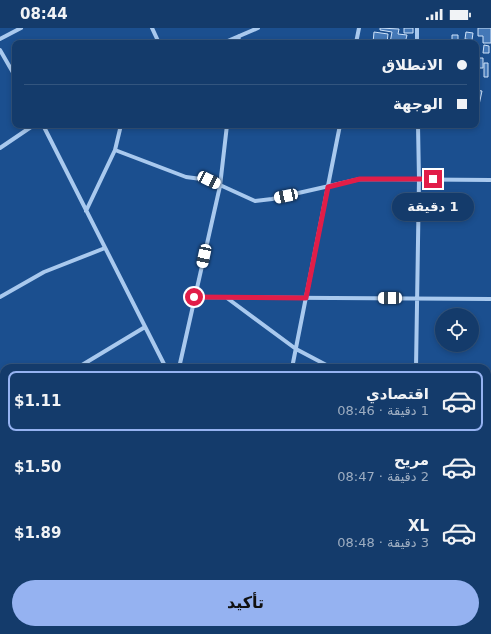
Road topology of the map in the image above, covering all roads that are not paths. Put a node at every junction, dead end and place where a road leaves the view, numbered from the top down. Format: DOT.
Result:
graph roads {
  1 [pos="21,28"];
  2 [pos="152,28"];
  3 [pos="258,28"];
  4 [pos="359,28"];
  5 [pos="417,28"];
  6 [pos="238,36"];
  7 [pos="0,39"];
  8 [pos="158,40"];
  9 [pos="229,40"];
  10 [pos="238,40"];
  11 [pos="357,40"];
  12 [pos="417,40"];
  13 [pos="0,50"];
  14 [pos="12,71"];
  15 [pos="30,128"];
  16 [pos="44,128"];
  17 [pos="120,128"];
  18 [pos="227,128"];
  19 [pos="339,128"];
  20 [pos="418,128"];
  21 [pos="0,148"];
  22 [pos="115,150"];
  23 [pos="419,179"];
  24 [pos="491,180"];
  25 [pos="220,186"];
  26 [pos="328,187"];
  27 [pos="86,211"];
  28 [pos="105,248"];
  29 [pos="0,297"];
  30 [pos="194,297"];
  31 [pos="227,298"];
  32 [pos="306,298"];
  33 [pos="418,298"];
  34 [pos="491,299"];
  35 [pos="145,327"];
  36 [pos="296,349"];
  37 [pos="84,364"];
  38 [pos="164,364"];
  39 [pos="180,364"];
  40 [pos="293,364"];
  41 [pos="324,364"];
  42 [pos="416,364"];
  1 -- 7 [label="street"];
  2 -- 8 [label="street"];
  3 -- 6 [label="street"];
  4 -- 11 [label="street"];
  5 -- 12 [label="street"];
  6 -- 9 [label="street"];
  6 -- 10 [label="street"];
  13 -- 14 [label="street"];
  15 -- 21 [label="street"];
  16 -- 27 [label="street"];
  17 -- 22 [label="street"];
  18 -- 25 [label="street"];
  19 -- 26 [label="street"];
  20 -- 23 [label="street"];
  22 -- 25 [label="street"];
  22 -- 27 [label="street"];
  23 -- 24 [label="street"];
  23 -- 26 [label="street"];
  23 -- 33 [label="street"];
  25 -- 26 [label="street"];
  25 -- 30 [label="street"];
  26 -- 32 [label="street"];
  27 -- 28 [label="street"];
  28 -- 29 [label="street"];
  28 -- 35 [label="street"];
  30 -- 31 [label="street"];
  30 -- 39 [label="street"];
  31 -- 32 [label="street"];
  31 -- 36 [label="street"];
  32 -- 33 [label="street"];
  32 -- 36 [label="street"];
  33 -- 34 [label="street"];
  33 -- 42 [label="street"];
  35 -- 37 [label="street"];
  35 -- 38 [label="street"];
  36 -- 40 [label="street"];
  36 -- 41 [label="street"];
}
